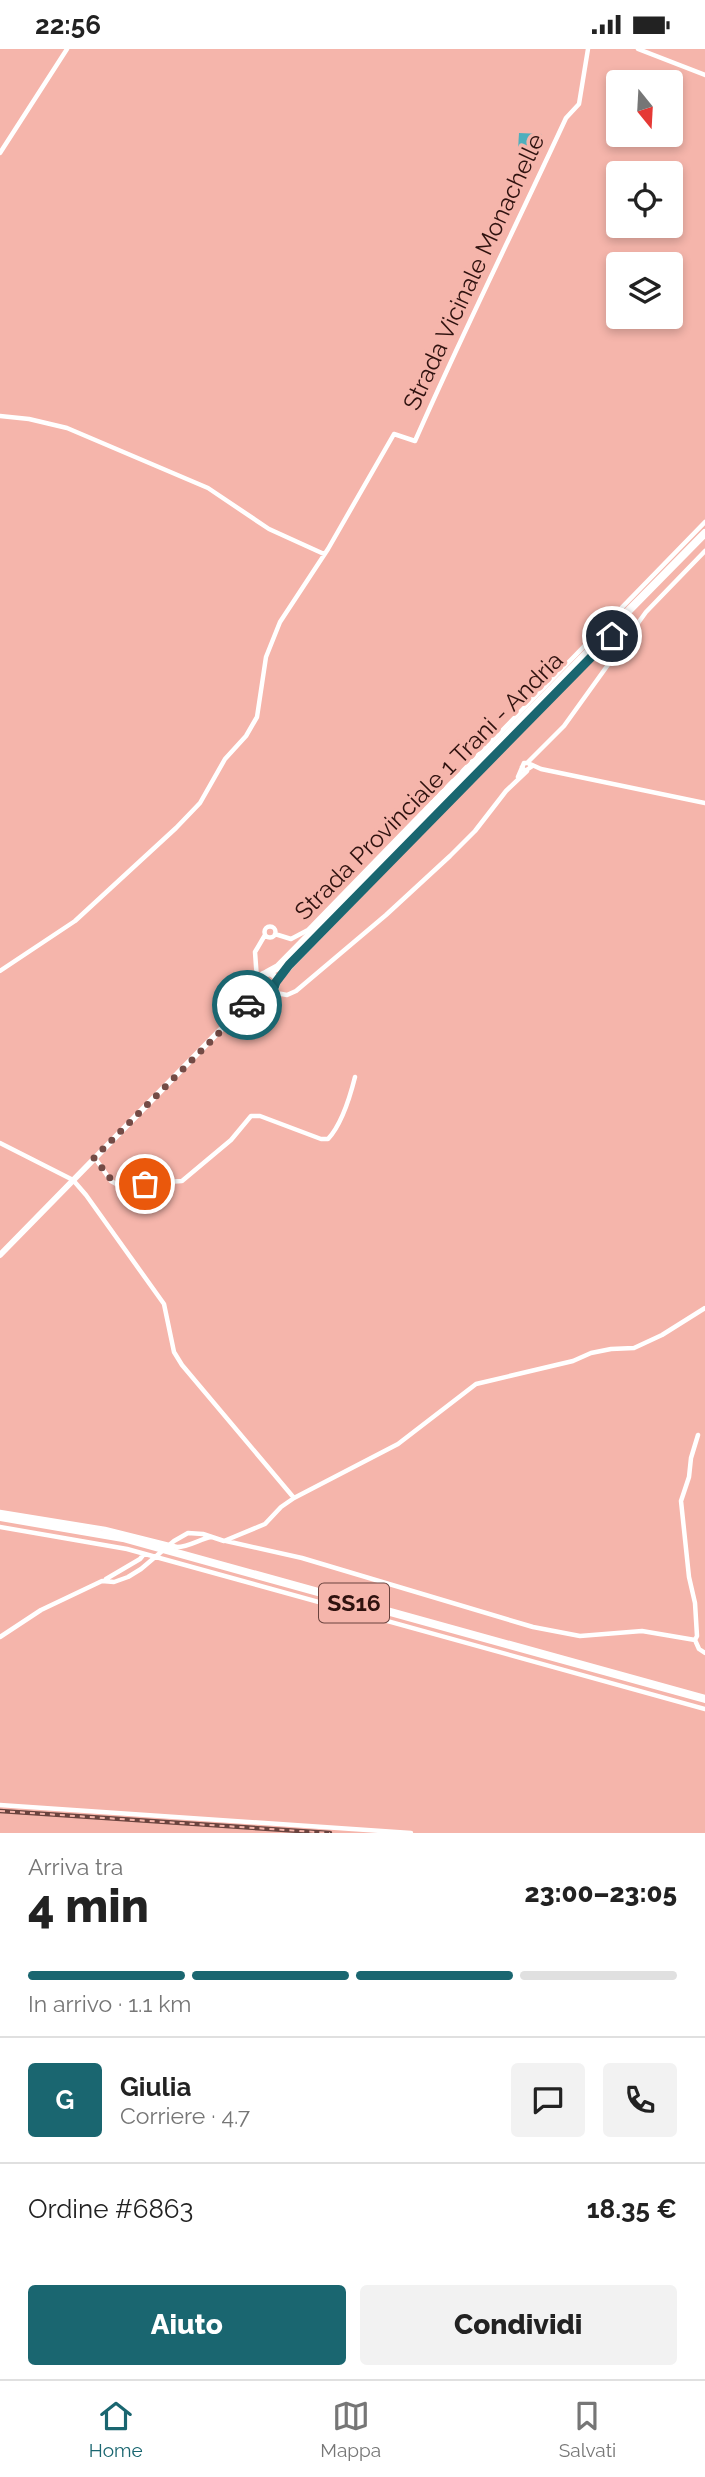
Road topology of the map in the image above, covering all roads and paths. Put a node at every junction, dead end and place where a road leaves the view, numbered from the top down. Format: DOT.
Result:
graph roads {
  1 [pos="67,49"];
  2 [pos="588,49"];
  3 [pos="638,49"];
  4 [pos="705,75"];
  5 [pos="0,153"];
  6 [pos="0,416"];
  7 [pos="705,522"];
  8 [pos="705,533"];
  9 [pos="705,541"];
  10 [pos="705,551"];
  11 [pos="325,554"];
  12 [pos="529,767"];
  13 [pos="518,778"];
  14 [pos="705,803"];
  15 [pos="275,934"];
  16 [pos="265,935"];
  17 [pos="0,971"];
  18 [pos="267,973"];
  19 [pos="257,982"];
  20 [pos="276,983"];
  21 [pos="269,993"];
  22 [pos="280,994"];
  23 [pos="236,1014"];
  24 [pos="355,1077"];
  25 [pos="0,1143"];
  26 [pos="94,1158"];
  27 [pos="73,1180"];
  28 [pos="0,1255"];
  29 [pos="705,1308"];
  30 [pos="698,1435"];
  31 [pos="295,1498"];
  32 [pos="0,1517"];
  33 [pos="0,1527"];
  34 [pos="212,1537"];
  35 [pos="224,1541"];
  36 [pos="144,1554"];
  37 [pos="102,1581"];
  38 [pos="0,1637"];
  39 [pos="695,1640"];
  40 [pos="705,1653"];
  41 [pos="705,1701"];
  42 [pos="705,1709"];
  43 [pos="0,1805"];
  44 [pos="411,1833"];
  1 -- 5 [label="street"];
  2 -- 11 [label="street, Strada Vicinale Monachelle"];
  3 -- 4 [label="street"];
  6 -- 11 [label="street"];
  7 -- 15 [label="street"];
  8 -- 18 [label="highway, Strada Provinciale 1 Trani - Andria"];
  9 -- 20 [label="highway, Strada Provinciale 1 Trani - Andria"];
  10 -- 12 [label="street"];
  11 -- 17 [label="street, Strada Vicinale Monachelle"];
  12 -- 13 [label="street"];
  12 -- 13 [label="street"];
  12 -- 14 [label="street"];
  13 -- 22 [label="street"];
  15 -- 16 [label="street"];
  15 -- 16 [label="street"];
  16 -- 19 [label="street"];
  18 -- 19 [label="main road, Strada Provinciale 1 Trani - Andria"];
  18 -- 20 [label="main road"];
  19 -- 21 [label="main road"];
  19 -- 23 [label="main road, Strada Provinciale 1 Trani - Andria"];
  20 -- 21 [label="main road, Strada Provinciale 1 Trani - Andria"];
  20 -- 22 [label="street"];
  21 -- 22 [label="street"];
  21 -- 23 [label="main road, Strada Provinciale 1 Trani - Andria"];
  23 -- 26 [label="main road, Strada Provinciale 1 Trani - Andria"];
  24 -- 26 [label="street"];
  25 -- 27 [label="street"];
  26 -- 27 [label="main road, Strada Provinciale 1 Trani - Andria"];
  27 -- 28 [label="main road, Strada Provinciale 1 Trani - Andria"];
  27 -- 31 [label="street"];
  29 -- 31 [label="street"];
  30 -- 39 [label="street"];
  31 -- 35 [label="street"];
  32 -- 34 [label="street"];
  32 -- 41 [label="highway, SS16"];
  33 -- 36 [label="street"];
  34 -- 35 [label="street"];
  34 -- 37 [label="street"];
  35 -- 39 [label="street"];
  36 -- 37 [label="street"];
  36 -- 42 [label="street"];
  37 -- 38 [label="street"];
  39 -- 40 [label="street"];
  43 -- 44 [label="street"];
}
